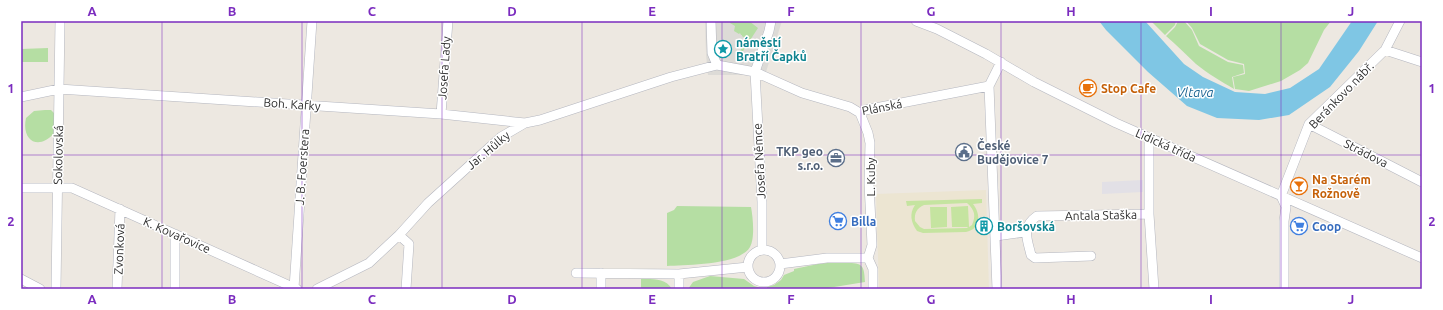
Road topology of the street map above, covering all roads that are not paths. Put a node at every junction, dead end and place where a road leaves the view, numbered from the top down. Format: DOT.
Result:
graph roads {
  1 [pos="60,21"];
  2 [pos="312,21"];
  3 [pos="448,21"];
  4 [pos="711,21"];
  5 [pos="771,21"];
  6 [pos="916,21"];
  7 [pos="1400,21"];
  8 [pos="1385,50"];
  9 [pos="1001,62"];
  10 [pos="1422,62"];
  11 [pos="717,65"];
  12 [pos="755,72"];
  13 [pos="989,86"];
  14 [pos="59,89"];
  15 [pos="21,97"];
  16 [pos="306,105"];
  17 [pos="860,113"];
  18 [pos="441,114"];
  19 [pos="525,123"];
  20 [pos="1309,124"];
  21 [pos="1149,137"];
  22 [pos="1422,182"];
  23 [pos="21,188"];
  24 [pos="58,188"];
  25 [pos="1281,196"];
  26 [pos="120,209"];
  27 [pos="1149,214"];
  28 [pos="1026,232"];
  29 [pos="175,234"];
  30 [pos="399,235"];
  31 [pos="996,236"];
  32 [pos="762,250"];
  33 [pos="1091,256"];
  34 [pos="868,258"];
  35 [pos="1422,258"];
  36 [pos="780,264"];
  37 [pos="748,267"];
  38 [pos="576,273"];
  39 [pos="601,273"];
  40 [pos="679,274"];
  41 [pos="21,280"];
  42 [pos="40,289"];
  43 [pos="56,289"];
  44 [pos="117,289"];
  45 [pos="175,289"];
  46 [pos="296,289"];
  47 [pos="317,289"];
  48 [pos="406,289"];
  49 [pos="601,289"];
  50 [pos="680,289"];
  51 [pos="873,289"];
  52 [pos="997,289"];
  53 [pos="1154,289"];
  54 [pos="1284,289"];
  1 -- 14 [label="street, Sokolovská"];
  2 -- 16 [label="street, J. B. Foerstera"];
  3 -- 18 [label="street, Josefa Lady"];
  4 -- 11 [label="street"];
  5 -- 12 [label="street"];
  6 -- 9 [label="street, Lidická třída"];
  7 -- 8 [label="street, Beránkovo nábř."];
  8 -- 10 [label="street"];
  8 -- 20 [label="street, Beránkovo nábř."];
  9 -- 13 [label="street"];
  9 -- 21 [label="street, Lidická třída"];
  11 -- 12 [label="street, Plánská"];
  11 -- 19 [label="street, Jar. Hůlky"];
  12 -- 17 [label="street, Plánská"];
  12 -- 32 [label="street, Josefa Němce"];
  13 -- 17 [label="street, Plánská"];
  13 -- 31 [label="street"];
  14 -- 15 [label="street, Boh. Kafky"];
  14 -- 16 [label="street, Boh. Kafky"];
  14 -- 24 [label="street, Sokolovská"];
  16 -- 18 [label="street, Boh. Kafky"];
  16 -- 46 [label="street, J. B. Foerstera"];
  17 -- 34 [label="street, L. Kuby"];
  18 -- 19 [label="street, Boh. Kafky"];
  19 -- 30 [label="street, Jar. Hůlky"];
  20 -- 22 [label="street, Strádova"];
  20 -- 25 [label="street, Beránkovo nábř."];
  21 -- 25 [label="street, Lidická třída"];
  21 -- 27 [label="street, Antala Staška"];
  23 -- 24 [label="street, K. Kovařovice"];
  24 -- 26 [label="street, K. Kovařovice"];
  24 -- 43 [label="street, Sokolovská"];
  25 -- 35 [label="street, Lidická třída"];
  25 -- 54 [label="street"];
  26 -- 29 [label="street, K. Kovařovice"];
  26 -- 44 [label="street, Zvonková"];
  27 -- 28 [label="street, Antala Staška"];
  27 -- 53 [label="street, Antala Staška"];
  28 -- 31 [label="street"];
  28 -- 33 [label="street"];
  29 -- 45 [label="street"];
  29 -- 46 [label="street, K. Kovařovice"];
  30 -- 47 [label="street, Jar. Hůlky"];
  30 -- 48 [label="street"];
  31 -- 52 [label="street"];
  32 -- 36 [label="street"];
  32 -- 37 [label="street"];
  34 -- 36 [label="street"];
  34 -- 51 [label="street, L. Kuby"];
  36 -- 37 [label="street"];
  37 -- 40 [label="street"];
  38 -- 39 [label="street"];
  39 -- 40 [label="street"];
  39 -- 49 [label="street"];
  40 -- 50 [label="street"];
  41 -- 42 [label="street"];
}
